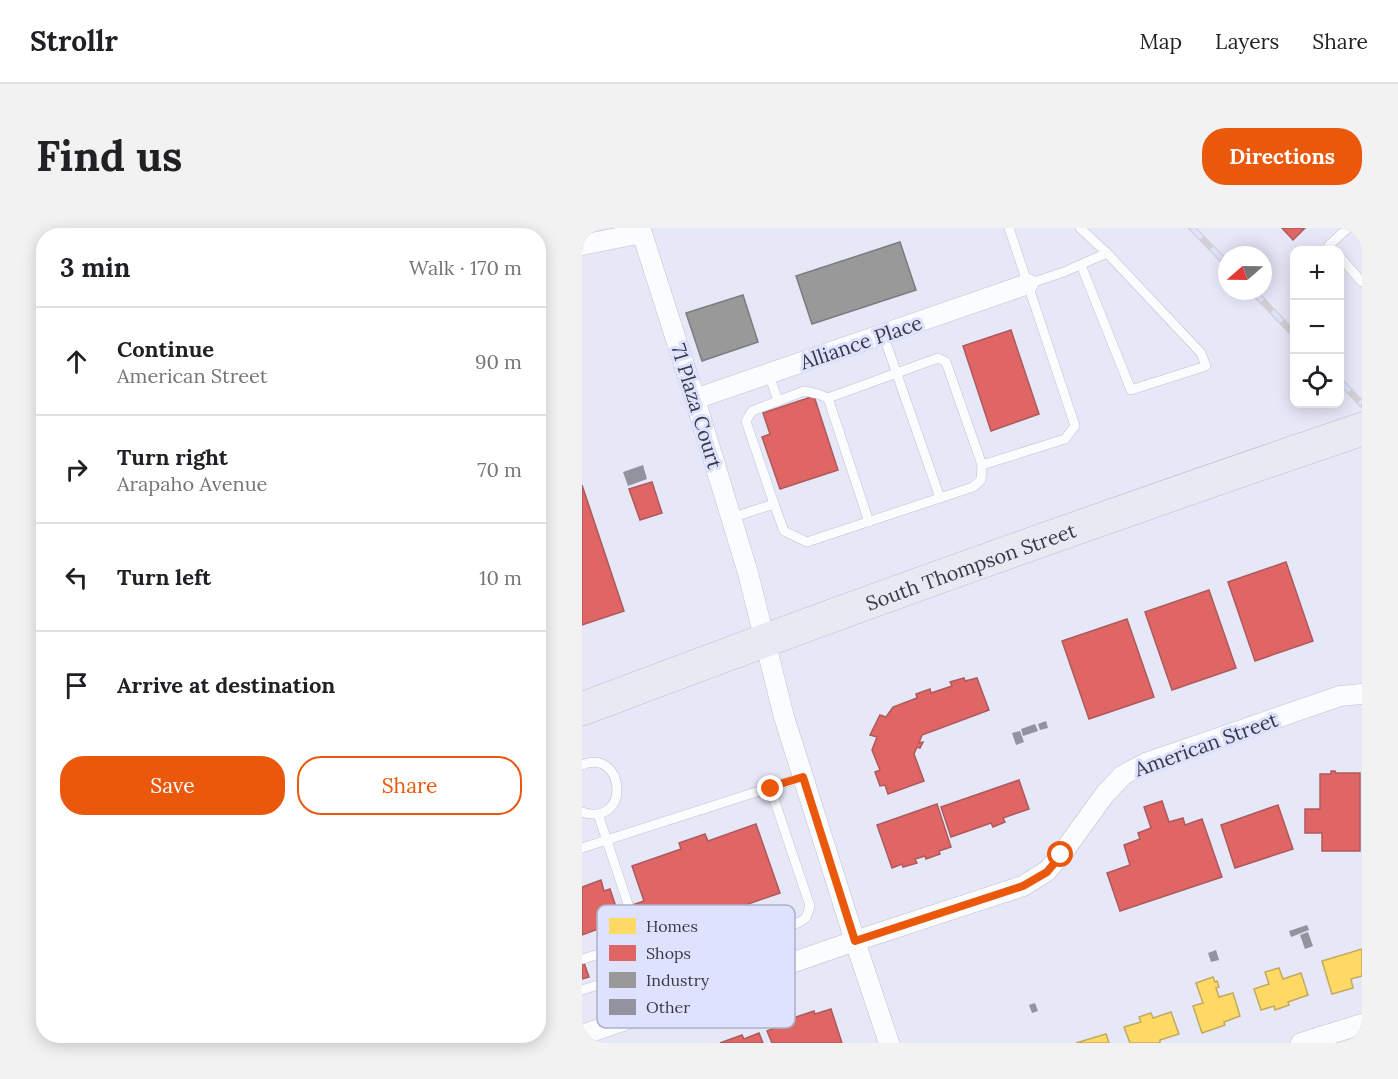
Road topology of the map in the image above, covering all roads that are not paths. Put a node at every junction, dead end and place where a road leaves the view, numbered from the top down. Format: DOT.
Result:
graph roads {
  1 [pos="1009,228"];
  2 [pos="1080,228"];
  3 [pos="1348,228"];
  4 [pos="582,245"];
  5 [pos="1330,246"];
  6 [pos="1107,253"];
  7 [pos="1344,262"];
  8 [pos="1081,265"];
  9 [pos="1362,282"];
  10 [pos="1028,284"];
  11 [pos="883,334"];
  12 [pos="897,373"];
  13 [pos="769,374"];
  14 [pos="828,398"];
  15 [pos="695,399"];
  16 [pos="778,401"];
  17 [pos="1362,429"];
  18 [pos="982,465"];
  19 [pos="940,498"];
  20 [pos="774,504"];
  21 [pos="731,518"];
  22 [pos="869,522"];
  23 [pos="765,640"];
  24 [pos="1362,694"];
  25 [pos="582,709"];
  26 [pos="582,765"];
  27 [pos="803,777"];
  28 [pos="770,787"];
  29 [pos="582,812"];
  30 [pos="598,814"];
  31 [pos="606,840"];
  32 [pos="582,848"];
  33 [pos="627,905"];
  34 [pos="795,924"];
  35 [pos="855,941"];
  36 [pos="795,962"];
  37 [pos="597,985"];
  38 [pos="582,990"];
  39 [pos="1362,1024"];
  40 [pos="602,1028"];
  41 [pos="582,1035"];
  42 [pos="889,1043"];
  43 [pos="1301,1043"];
  1 -- 10 [label="lane"];
  2 -- 6 [label="lane"];
  3 -- 5 [label="lane"];
  4 -- 15 [label="street, 71 Plaza Court"];
  6 -- 8 [label="lane"];
  6 -- 8 [label="lane"];
  7 -- 9 [label="lane"];
  8 -- 10 [label="lane"];
  10 -- 11 [label="street, Alliance Place"];
  10 -- 18 [label="lane"];
  11 -- 12 [label="lane"];
  11 -- 13 [label="street, Alliance Place"];
  12 -- 14 [label="lane"];
  12 -- 18 [label="lane"];
  12 -- 19 [label="lane"];
  13 -- 15 [label="street, Alliance Place"];
  13 -- 16 [label="lane"];
  14 -- 16 [label="lane"];
  14 -- 22 [label="lane"];
  15 -- 21 [label="street, 71 Plaza Court"];
  16 -- 20 [label="lane"];
  17 -- 23 [label="highway, South Thompson Street"];
  18 -- 19 [label="lane"];
  19 -- 22 [label="lane"];
  20 -- 21 [label="lane"];
  20 -- 22 [label="lane"];
  21 -- 23 [label="street, 71 Plaza Court"];
  23 -- 25 [label="highway, South Thompson Street"];
  23 -- 27 [label="street, 71 Plaza Court"];
  24 -- 35 [label="street, American Street"];
  26 -- 30 [label="lane"];
  27 -- 28 [label="lane"];
  27 -- 35 [label="street, 71 Plaza Court"];
  28 -- 31 [label="lane"];
  28 -- 34 [label="lane"];
  29 -- 30 [label="lane"];
  30 -- 31 [label="lane"];
  31 -- 32 [label="lane"];
  31 -- 33 [label="lane"];
  35 -- 36 [label="street, American Street"];
  35 -- 42 [label="street, 71 Plaza Court"];
  37 -- 38 [label="lane"];
  39 -- 43 [label="street"];
  40 -- 41 [label="street, American Street"];
}
